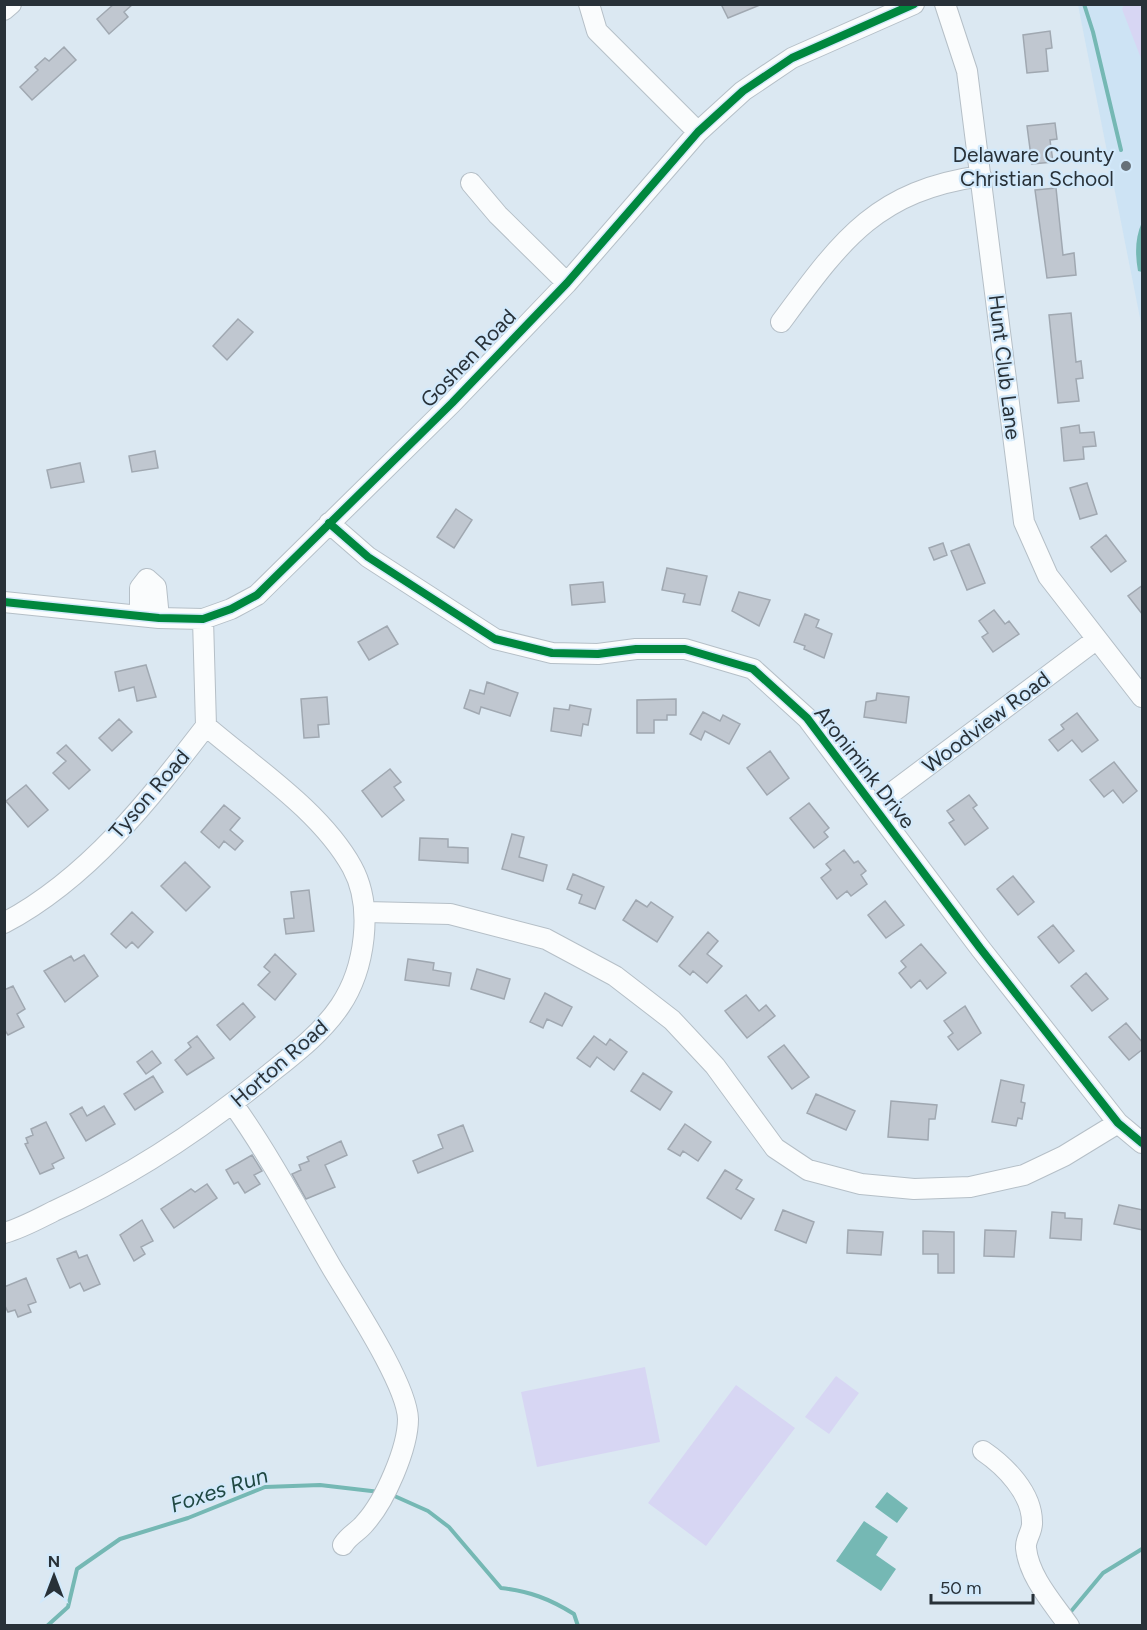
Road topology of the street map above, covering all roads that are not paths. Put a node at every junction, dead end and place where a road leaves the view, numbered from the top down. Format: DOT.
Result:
graph roads {
  1 [pos="11,4"];
  2 [pos="589,4"];
  3 [pos="914,4"];
  4 [pos="945,4"];
  5 [pos="4,10"];
  6 [pos="699,132"];
  7 [pos="981,176"];
  8 [pos="471,183"];
  9 [pos="567,283"];
  10 [pos="781,322"];
  11 [pos="328,523"];
  12 [pos="4,602"];
  13 [pos="203,619"];
  14 [pos="1097,639"];
  15 [pos="1143,697"];
  16 [pos="206,726"];
  17 [pos="874,806"];
  18 [pos="366,912"];
  19 [pos="4,923"];
  20 [pos="233,1104"];
  21 [pos="1118,1123"];
  22 [pos="1143,1143"];
  23 [pos="4,1233"];
  24 [pos="983,1451"];
  25 [pos="343,1545"];
  26 [pos="1069,1626"];
  1 -- 5 [label="street"];
  2 -- 6 [label="street"];
  3 -- 6 [label="street, Goshen Road"];
  4 -- 7 [label="street, Hunt Club Lane"];
  6 -- 9 [label="street, Goshen Road"];
  7 -- 10 [label="street"];
  7 -- 14 [label="street, Hunt Club Lane"];
  8 -- 9 [label="street"];
  9 -- 11 [label="street, Goshen Road"];
  11 -- 13 [label="street, Goshen Road"];
  11 -- 17 [label="street, Aronimink Drive"];
  12 -- 13 [label="street, Goshen Road"];
  13 -- 16 [label="street"];
  14 -- 15 [label="street, Hunt Club Lane"];
  14 -- 17 [label="street, Woodview Road"];
  16 -- 18 [label="street, Horton Road"];
  16 -- 19 [label="street, Tyson Road"];
  17 -- 21 [label="street, Aronimink Drive"];
  18 -- 20 [label="street, Horton Road"];
  18 -- 21 [label="street"];
  20 -- 23 [label="street, Horton Road"];
  20 -- 25 [label="street"];
  21 -- 22 [label="street, Aronimink Drive"];
  24 -- 26 [label="street"];
}
